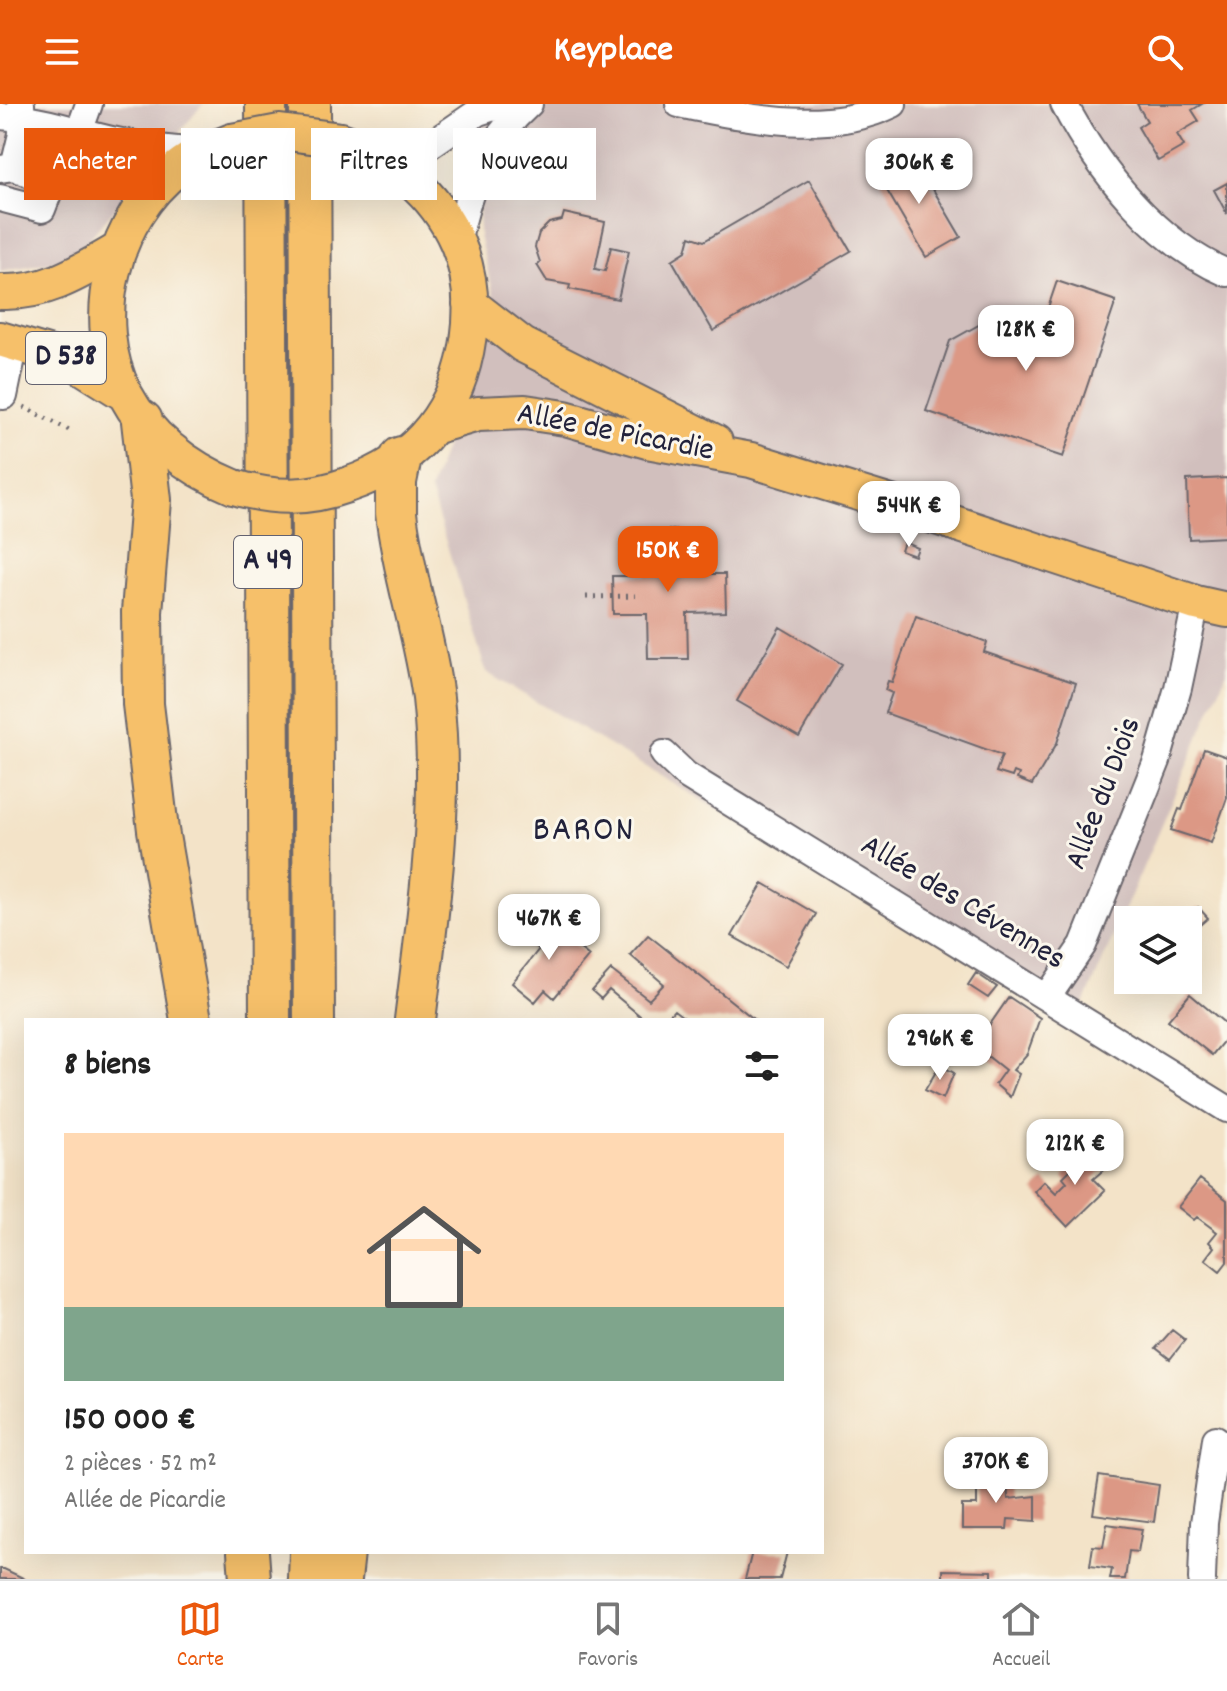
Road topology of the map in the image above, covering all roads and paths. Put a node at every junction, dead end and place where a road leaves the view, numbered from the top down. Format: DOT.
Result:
graph roads {
  1 [pos="89,104"];
  2 [pos="266,104"];
  3 [pos="310,104"];
  4 [pos="503,104"];
  5 [pos="529,104"];
  6 [pos="679,104"];
  7 [pos="893,104"];
  8 [pos="1064,104"];
  9 [pos="14,113"];
  10 [pos="69,128"];
  11 [pos="80,128"];
  12 [pos="437,140"];
  13 [pos="181,165"];
  14 [pos="7,168"];
  15 [pos="0,198"];
  16 [pos="137,200"];
  17 [pos="430,200"];
  18 [pos="141,206"];
  19 [pos="457,242"];
  20 [pos="118,250"];
  21 [pos="1227,273"];
  22 [pos="0,292"];
  23 [pos="470,304"];
  24 [pos="8,341"];
  25 [pos="4,396"];
  26 [pos="134,407"];
  27 [pos="433,427"];
  28 [pos="69,430"];
  29 [pos="401,457"];
  30 [pos="751,460"];
  31 [pos="635,596"];
  32 [pos="586,597"];
  33 [pos="1212,607"];
  34 [pos="664,754"];
  35 [pos="1048,996"];
  36 [pos="191,1018"];
  37 [pos="270,1018"];
  38 [pos="314,1018"];
  39 [pos="415,1018"];
  40 [pos="1227,1109"];
  41 [pos="1216,1439"];
  42 [pos="248,1554"];
  43 [pos="266,1554"];
  44 [pos="310,1554"];
  45 [pos="344,1554"];
  46 [pos="250,1579"];
  47 [pos="265,1579"];
  48 [pos="309,1579"];
  49 [pos="341,1579"];
  50 [pos="1202,1579"];
  1 -- 11 [label="street"];
  2 -- 37 [label="highway, A 49"];
  3 -- 38 [label="highway, A 49"];
  4 -- 12 [label="street"];
  5 -- 19 [label="street"];
  6 -- 7 [label="street"];
  8 -- 21 [label="street"];
  9 -- 10 [label="street"];
  9 -- 14 [label="street"];
  13 -- 18 [label="main road"];
  14 -- 15 [label="street"];
  16 -- 18 [label="street"];
  17 -- 19 [label="main road"];
  18 -- 20 [label="main road"];
  19 -- 23 [label="main road"];
  20 -- 22 [label="main road, D 538"];
  20 -- 26 [label="main road"];
  23 -- 27 [label="main road"];
  23 -- 30 [label="main road, Allée de Picardie"];
  24 -- 25 [label="street"];
  24 -- 26 [label="main road, D 538"];
  25 -- 28 [label="path"];
  26 -- 29 [label="main road, bridge"];
  26 -- 36 [label="highway"];
  27 -- 29 [label="main road"];
  27 -- 30 [label="main road, Allée de Picardie"];
  29 -- 39 [label="highway"];
  30 -- 33 [label="main road, Allée de Picardie"];
  31 -- 32 [label="path"];
  33 -- 35 [label="street, Allée du Diois"];
  34 -- 35 [label="street, Allée des Cévennes"];
  35 -- 40 [label="street, Allée des Cévennes"];
  41 -- 50 [label="street"];
  42 -- 46 [label="highway"];
  43 -- 47 [label="highway"];
  44 -- 48 [label="highway"];
  45 -- 49 [label="highway"];
}
